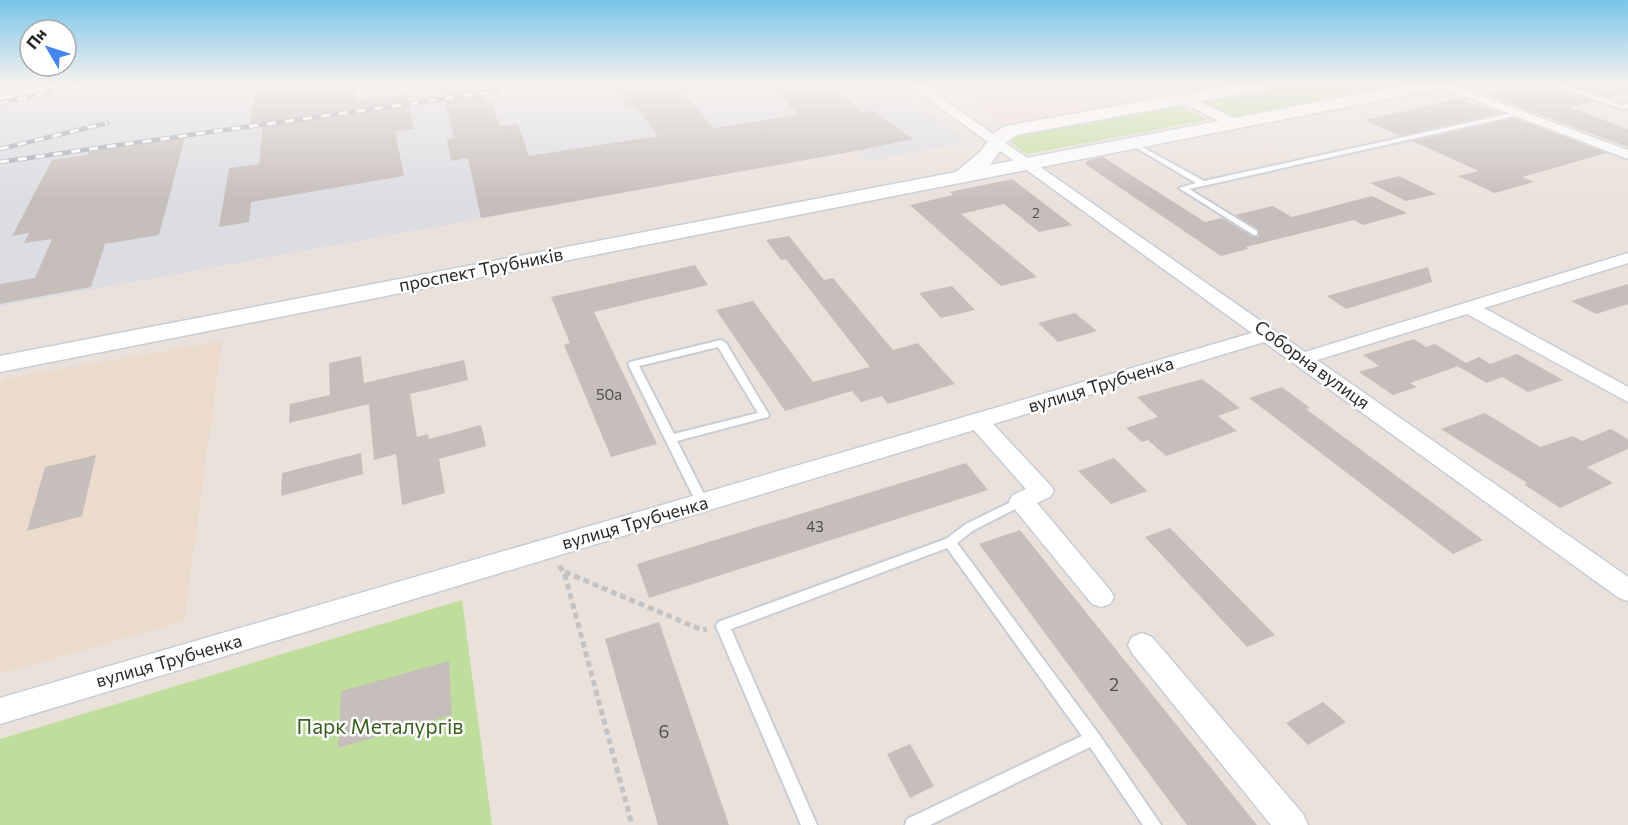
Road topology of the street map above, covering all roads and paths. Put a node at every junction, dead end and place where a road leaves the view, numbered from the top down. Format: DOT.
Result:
graph roads {
  1 [pos="969,124"];
  2 [pos="1048,124"];
  3 [pos="1235,124"];
  4 [pos="1474,124"];
  5 [pos="1543,124"];
  6 [pos="994,141"];
  7 [pos="1133,144"];
  8 [pos="1628,155"];
  9 [pos="1028,165"];
  10 [pos="963,176"];
  11 [pos="1202,183"];
  12 [pos="1254,233"];
  13 [pos="1628,258"];
  14 [pos="1468,307"];
  15 [pos="1270,334"];
  16 [pos="1302,358"];
  17 [pos="0,364"];
  18 [pos="1628,396"];
  19 [pos="979,422"];
  20 [pos="670,439"];
  21 [pos="1021,501"];
  22 [pos="702,504"];
  23 [pos="950,542"];
  24 [pos="546,550"];
  25 [pos="564,572"];
  26 [pos="1628,591"];
  27 [pos="1101,597"];
  28 [pos="723,626"];
  29 [pos="1142,645"];
  30 [pos="0,711"];
  31 [pos="1093,738"];
  32 [pos="632,825"];
  33 [pos="809,825"];
  34 [pos="913,825"];
  35 [pos="1153,825"];
  36 [pos="1292,825"];
  1 -- 6 [label="street, Соборна вулиця"];
  2 -- 6 [label="main road"];
  3 -- 7 [label="main road, проспект Трубників"];
  4 -- 11 [label="lane"];
  5 -- 8 [label="street"];
  6 -- 9 [label="street, Соборна вулиця"];
  6 -- 10 [label="main road, проспект Трубників"];
  7 -- 9 [label="main road, проспект Трубників"];
  7 -- 11 [label="lane"];
  9 -- 10 [label="main road, проспект Трубників"];
  9 -- 15 [label="street, Соборна вулиця"];
  10 -- 17 [label="main road, проспект Трубників"];
  11 -- 12 [label="lane"];
  13 -- 14 [label="street"];
  14 -- 16 [label="street"];
  14 -- 18 [label="street"];
  15 -- 16 [label="street, Соборна вулиця"];
  15 -- 19 [label="street, вулиця Трубченка"];
  16 -- 26 [label="street, Соборна вулиця"];
  19 -- 21 [label="street"];
  19 -- 22 [label="street, вулиця Трубченка"];
  20 -- 20 [label="lane"];
  20 -- 22 [label="lane"];
  21 -- 23 [label="lane"];
  21 -- 27 [label="street"];
  22 -- 24 [label="street, вулиця Трубченка"];
  23 -- 28 [label="lane"];
  23 -- 31 [label="lane"];
  24 -- 25 [label="path"];
  24 -- 30 [label="street, вулиця Трубченка"];
  25 -- 28 [label="path"];
  25 -- 32 [label="path"];
  28 -- 33 [label="lane"];
  29 -- 36 [label="street"];
  31 -- 34 [label="lane"];
  31 -- 35 [label="lane"];
}
